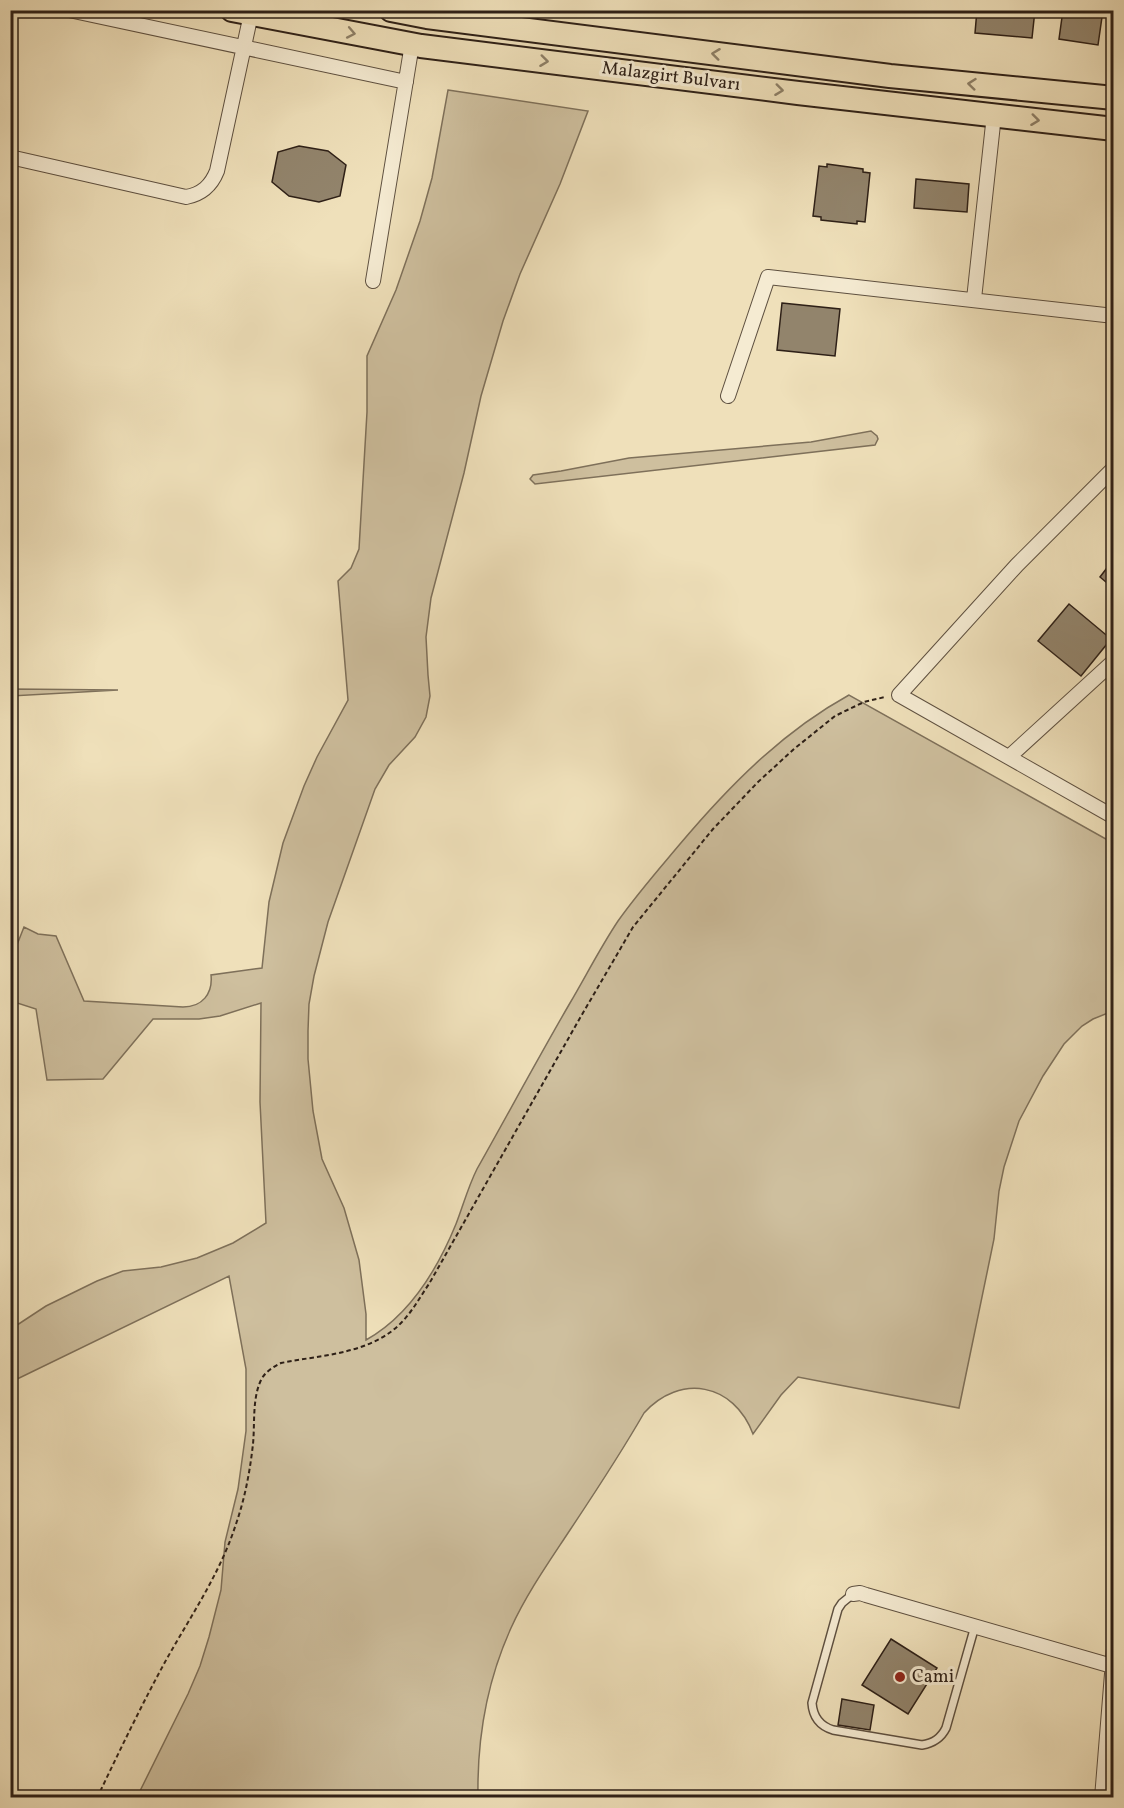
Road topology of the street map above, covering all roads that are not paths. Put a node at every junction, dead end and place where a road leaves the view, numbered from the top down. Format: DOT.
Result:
graph roads {
  1 [pos="69,10"];
  2 [pos="391,10"];
  3 [pos="241,12"];
  4 [pos="412,44"];
  5 [pos="244,47"];
  6 [pos="406,82"];
  7 [pos="1113,99"];
  8 [pos="994,116"];
  9 [pos="1113,129"];
  10 [pos="10,157"];
  11 [pos="373,281"];
  12 [pos="974,299"];
  13 [pos="1113,316"];
  14 [pos="728,396"];
  15 [pos="1113,468"];
  16 [pos="1113,662"];
  17 [pos="1009,758"];
  18 [pos="1113,817"];
  19 [pos="853,1594"];
  20 [pos="975,1626"];
  21 [pos="1113,1649"];
  22 [pos="1112,1666"];
  23 [pos="1112,1682"];
  24 [pos="1102,1797"];
  1 -- 5 [label="street"];
  7 -- 2 [label="highway, Malazgirt Bulvarı, one-way"];
  3 -- 4 [label="highway, Malazgirt Bulvarı, one-way"];
  3 -- 5 [label="street"];
  4 -- 6 [label="street"];
  4 -- 8 [label="highway, Malazgirt Bulvarı, one-way"];
  5 -- 6 [label="street"];
  5 -- 10 [label="street"];
  6 -- 11 [label="street"];
  8 -- 9 [label="highway, Malazgirt Bulvarı, one-way"];
  8 -- 12 [label="street"];
  12 -- 13 [label="street"];
  12 -- 14 [label="street"];
  15 -- 17 [label="street"];
  16 -- 17 [label="street"];
  17 -- 18 [label="street"];
  19 -- 20 [label="street"];
  19 -- 20 [label="lane"];
  20 -- 22 [label="street"];
  21 -- 22 [label="street"];
  22 -- 23 [label="street"];
  23 -- 24 [label="street"];
}
